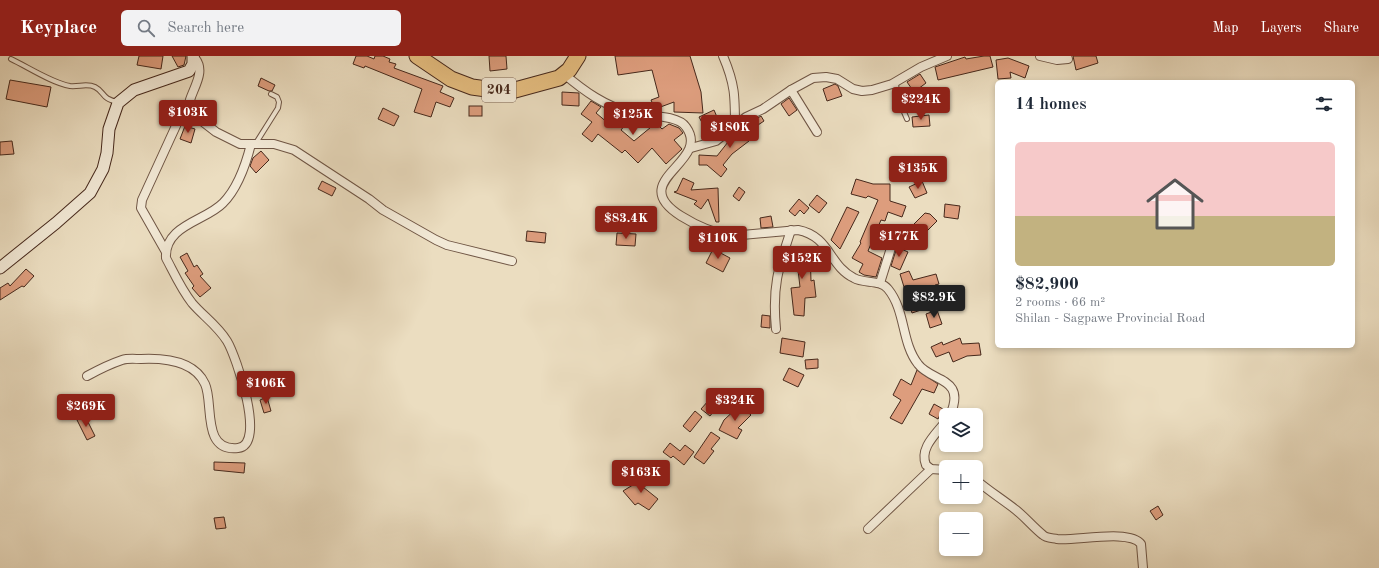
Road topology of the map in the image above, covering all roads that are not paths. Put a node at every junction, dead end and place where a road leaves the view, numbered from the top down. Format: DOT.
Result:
graph roads {
  1 [pos="193,56"];
  2 [pos="417,56"];
  3 [pos="578,56"];
  4 [pos="723,56"];
  5 [pos="947,56"];
  6 [pos="1040,56"];
  7 [pos="10,59"];
  8 [pos="1068,59"];
  9 [pos="564,74"];
  10 [pos="896,82"];
  11 [pos="791,90"];
  12 [pos="271,94"];
  13 [pos="118,103"];
  14 [pos="188,108"];
  15 [pos="907,119"];
  16 [pos="734,126"];
  17 [pos="817,132"];
  18 [pos="253,144"];
  19 [pos="691,148"];
  20 [pos="791,230"];
  21 [pos="891,248"];
  22 [pos="166,252"];
  23 [pos="512,261"];
  24 [pos="0,268"];
  25 [pos="880,283"];
  26 [pos="776,329"];
  27 [pos="87,376"];
  28 [pos="952,408"];
  29 [pos="939,430"];
  30 [pos="930,469"];
  31 [pos="939,470"];
  32 [pos="983,486"];
  33 [pos="868,529"];
  34 [pos="1143,568"];
  1 -- 13 [label="main road"];
  1 -- 14 [label="street"];
  2 -- 9 [label="highway, 204"];
  3 -- 9 [label="highway, 204"];
  4 -- 16 [label="street"];
  5 -- 10 [label="street"];
  6 -- 8 [label="street"];
  7 -- 13 [label="lane"];
  9 -- 19 [label="street"];
  10 -- 11 [label="street"];
  10 -- 15 [label="lane"];
  11 -- 16 [label="street"];
  11 -- 17 [label="street"];
  12 -- 18 [label="lane"];
  13 -- 24 [label="main road"];
  14 -- 18 [label="street"];
  14 -- 22 [label="street"];
  16 -- 19 [label="street"];
  18 -- 22 [label="street"];
  18 -- 23 [label="street"];
  19 -- 20 [label="street"];
  20 -- 25 [label="street"];
  20 -- 26 [label="street"];
  21 -- 25 [label="street"];
  22 -- 27 [label="street"];
  25 -- 28 [label="street"];
  29 -- 30 [label="street"];
  30 -- 31 [label="street"];
  30 -- 33 [label="street"];
  32 -- 34 [label="street"];
}
